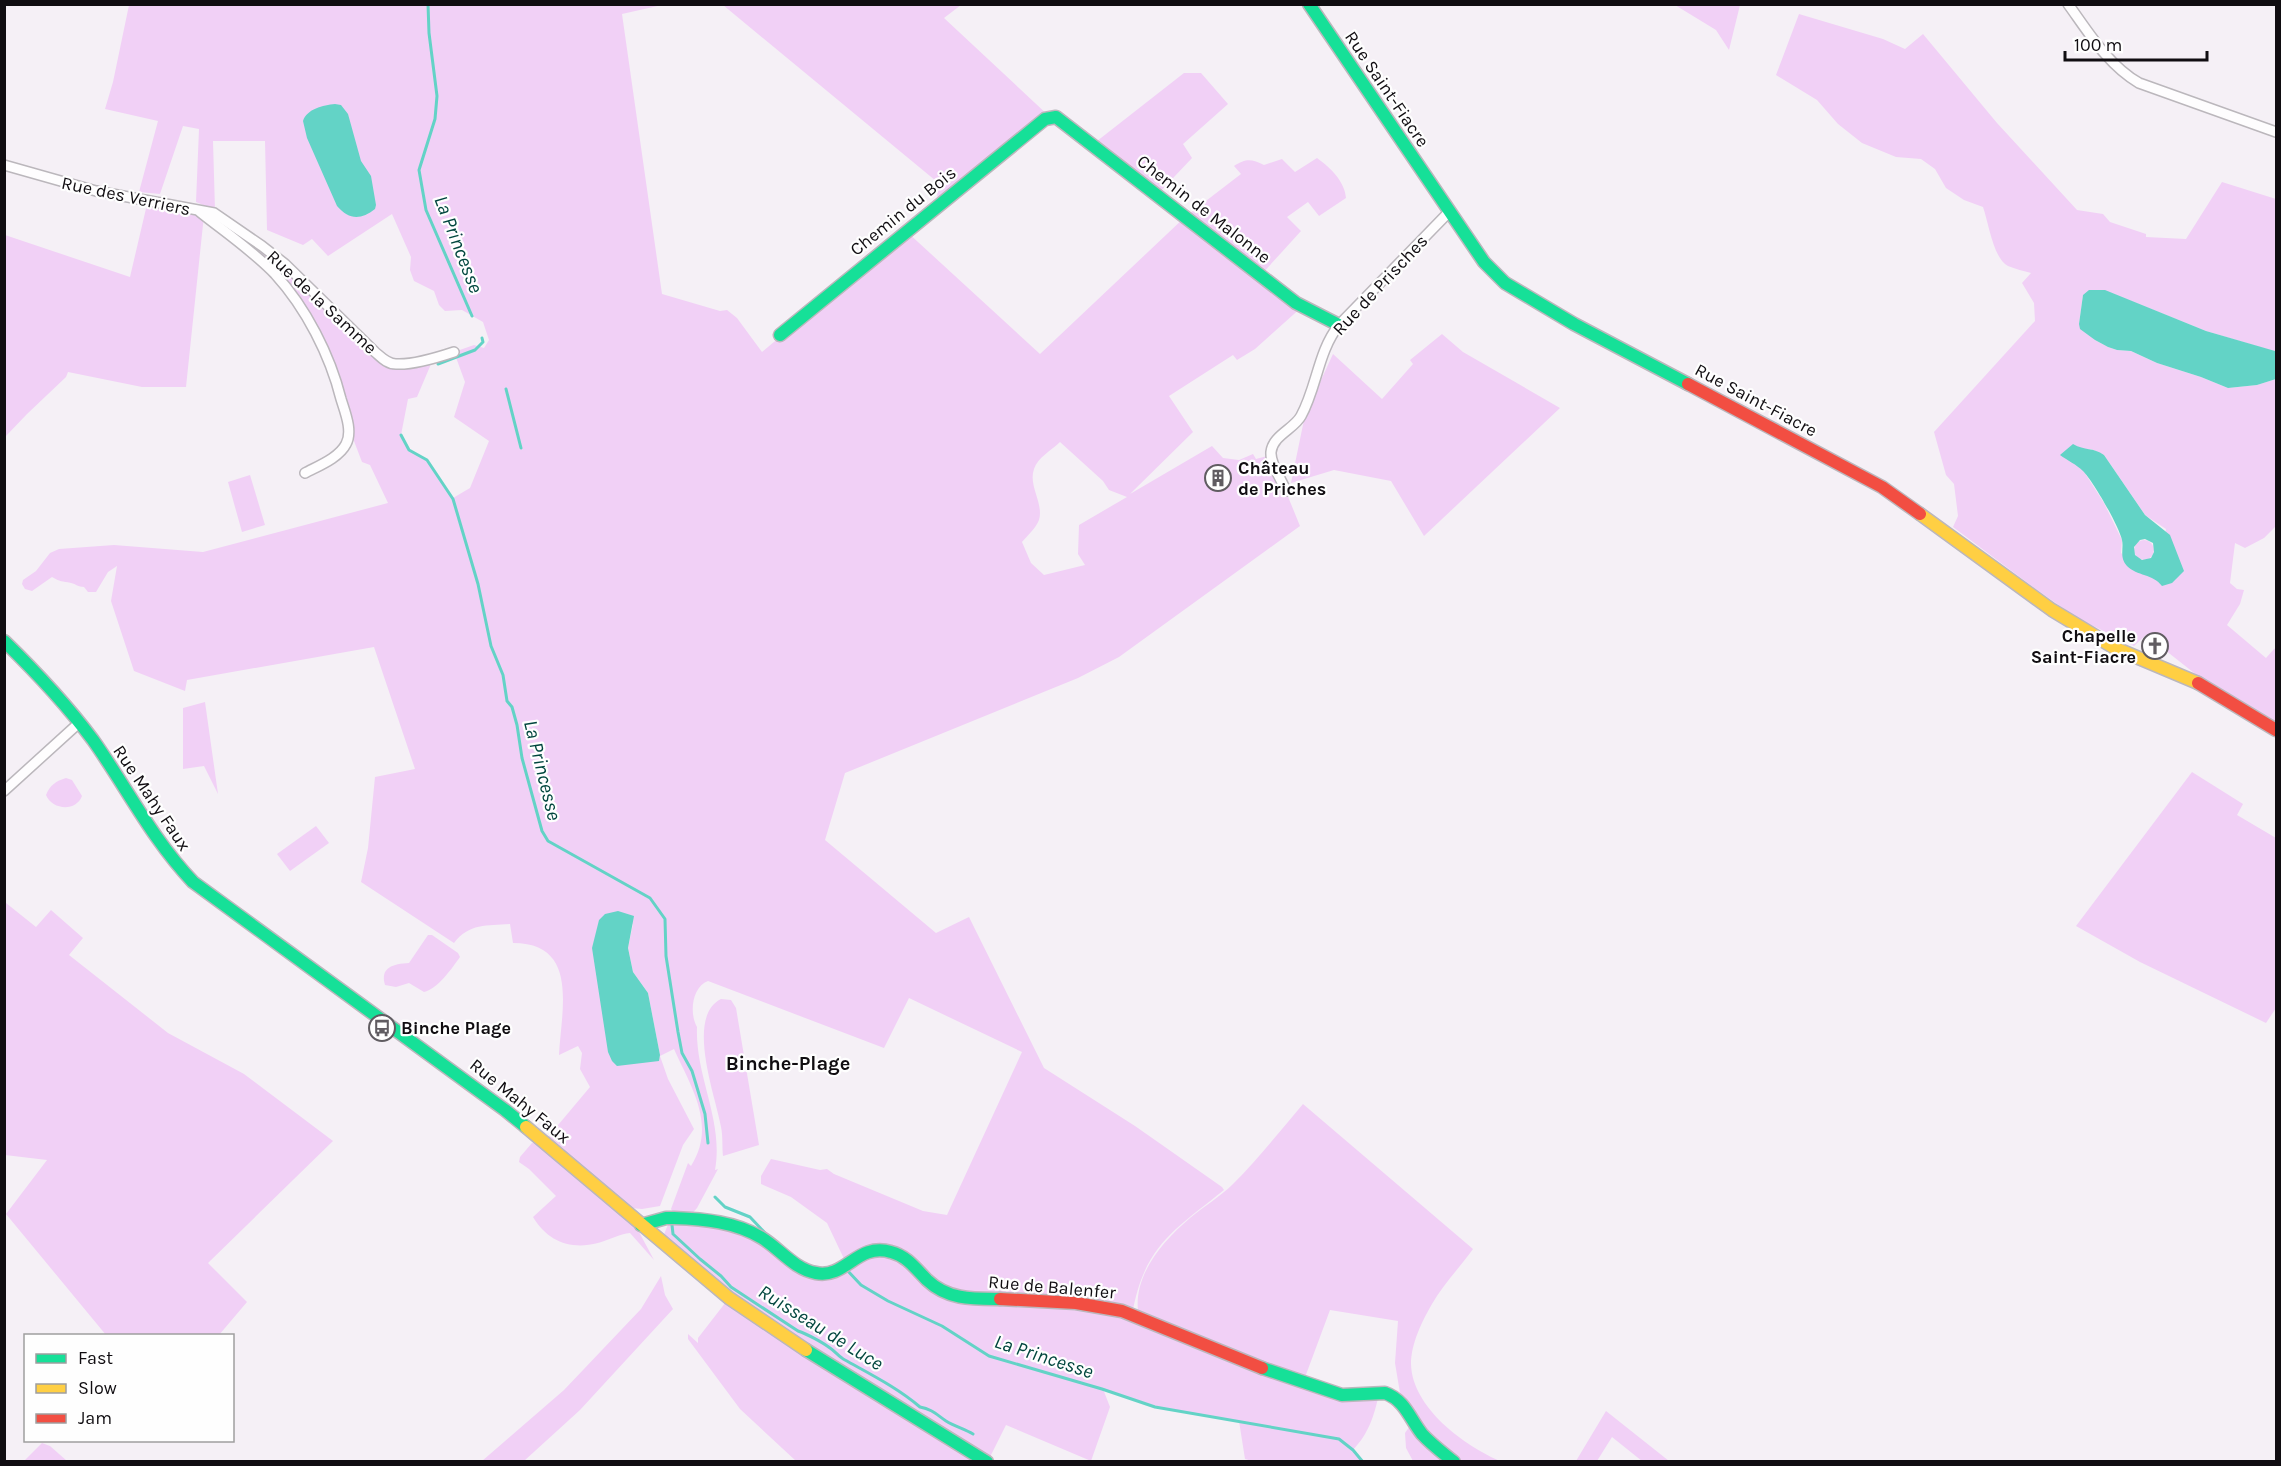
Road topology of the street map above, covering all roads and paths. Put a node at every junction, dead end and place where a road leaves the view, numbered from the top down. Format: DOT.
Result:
graph roads {
  1 [pos="1309,4"];
  2 [pos="2068,4"];
  3 [pos="1050,117"];
  4 [pos="2277,132"];
  5 [pos="4,165"];
  6 [pos="198,211"];
  7 [pos="1449,212"];
  8 [pos="1339,325"];
  9 [pos="780,335"];
  10 [pos="454,352"];
  11 [pos="305,473"];
  12 [pos="1286,491"];
  13 [pos="4,641"];
  14 [pos="80,722"];
  15 [pos="2277,730"];
  16 [pos="4,791"];
  17 [pos="641,1225"];
  18 [pos="987,1461"];
  19 [pos="1454,1461"];
  1 -- 7 [label="street, Rue Saint-Fiacre"];
  2 -- 4 [label="street"];
  3 -- 8 [label="street, Chemin de Malonne"];
  3 -- 9 [label="street, Chemin du Bois"];
  5 -- 6 [label="street, Rue des Verriers"];
  6 -- 10 [label="street, Rue de la Samme"];
  6 -- 11 [label="street, Rue des Verriers"];
  7 -- 8 [label="street, Rue de Prisches"];
  7 -- 15 [label="street, Rue Saint-Fiacre"];
  8 -- 12 [label="street, Rue de Prisches"];
  13 -- 14 [label="street, Rue Mahy Faux"];
  14 -- 16 [label="street"];
  14 -- 17 [label="street, Rue Mahy Faux"];
  17 -- 18 [label="street, Rue Mahy Faux"];
  17 -- 19 [label="street, Rue de Balenfer"];
}
